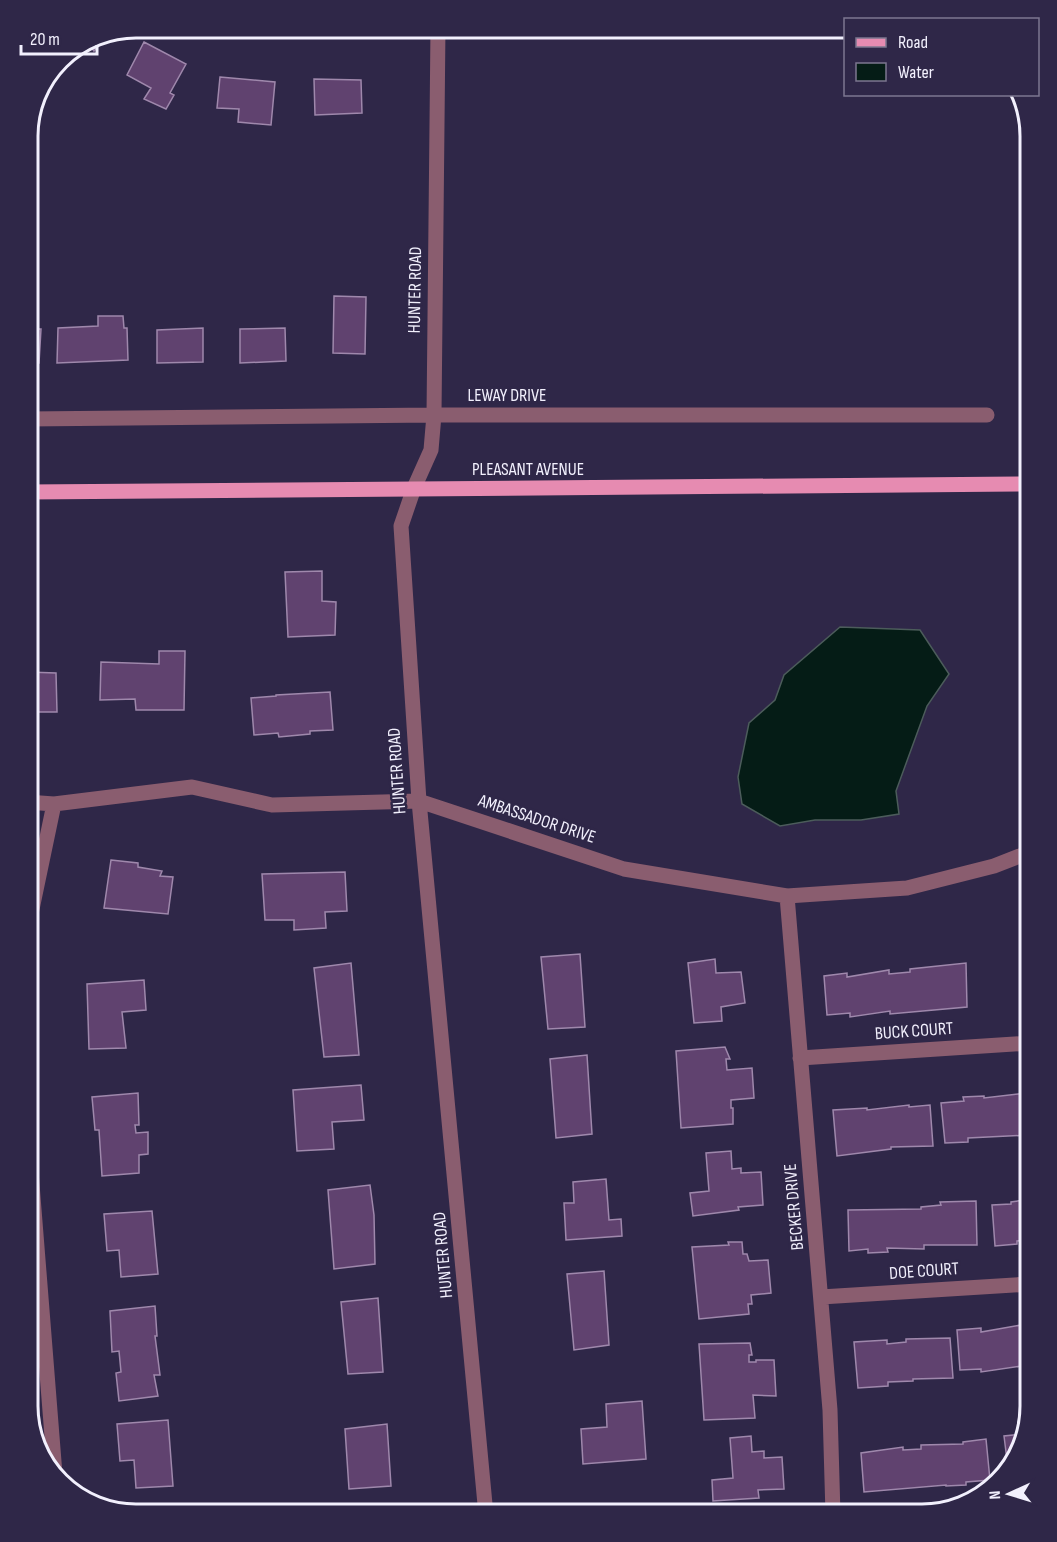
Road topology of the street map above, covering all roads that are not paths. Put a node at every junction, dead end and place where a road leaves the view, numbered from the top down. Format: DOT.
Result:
graph roads {
  1 [pos="438,38"];
  2 [pos="434,415"];
  3 [pos="987,415"];
  4 [pos="38,419"];
  5 [pos="1020,484"];
  6 [pos="414,488"];
  7 [pos="38,492"];
  8 [pos="419,801"];
  9 [pos="38,803"];
  10 [pos="54,804"];
  11 [pos="1020,856"];
  12 [pos="38,880"];
  13 [pos="787,896"];
  14 [pos="1020,1044"];
  15 [pos="800,1058"];
  16 [pos="38,1260"];
  17 [pos="1020,1285"];
  18 [pos="822,1297"];
  19 [pos="54,1459"];
  20 [pos="485,1504"];
  21 [pos="833,1504"];
  1 -- 2 [label="street, HUNTER ROAD"];
  2 -- 3 [label="street, LEWAY DRIVE"];
  2 -- 4 [label="street, LEWAY DRIVE"];
  2 -- 6 [label="street, HUNTER ROAD"];
  5 -- 6 [label="main road, PLEASANT AVENUE"];
  6 -- 7 [label="main road, PLEASANT AVENUE"];
  6 -- 8 [label="street, HUNTER ROAD"];
  8 -- 10 [label="street, AMBASSADOR DRIVE"];
  8 -- 13 [label="street, AMBASSADOR DRIVE"];
  8 -- 20 [label="street, HUNTER ROAD"];
  9 -- 10 [label="street, AMBASSADOR DRIVE"];
  10 -- 12 [label="street"];
  11 -- 13 [label="street, AMBASSADOR DRIVE"];
  13 -- 15 [label="street, BECKER DRIVE"];
  14 -- 15 [label="street, BUCK COURT"];
  15 -- 18 [label="street, BECKER DRIVE"];
  16 -- 19 [label="street"];
  17 -- 18 [label="street, DOE COURT"];
  18 -- 21 [label="street, BECKER DRIVE"];
}
